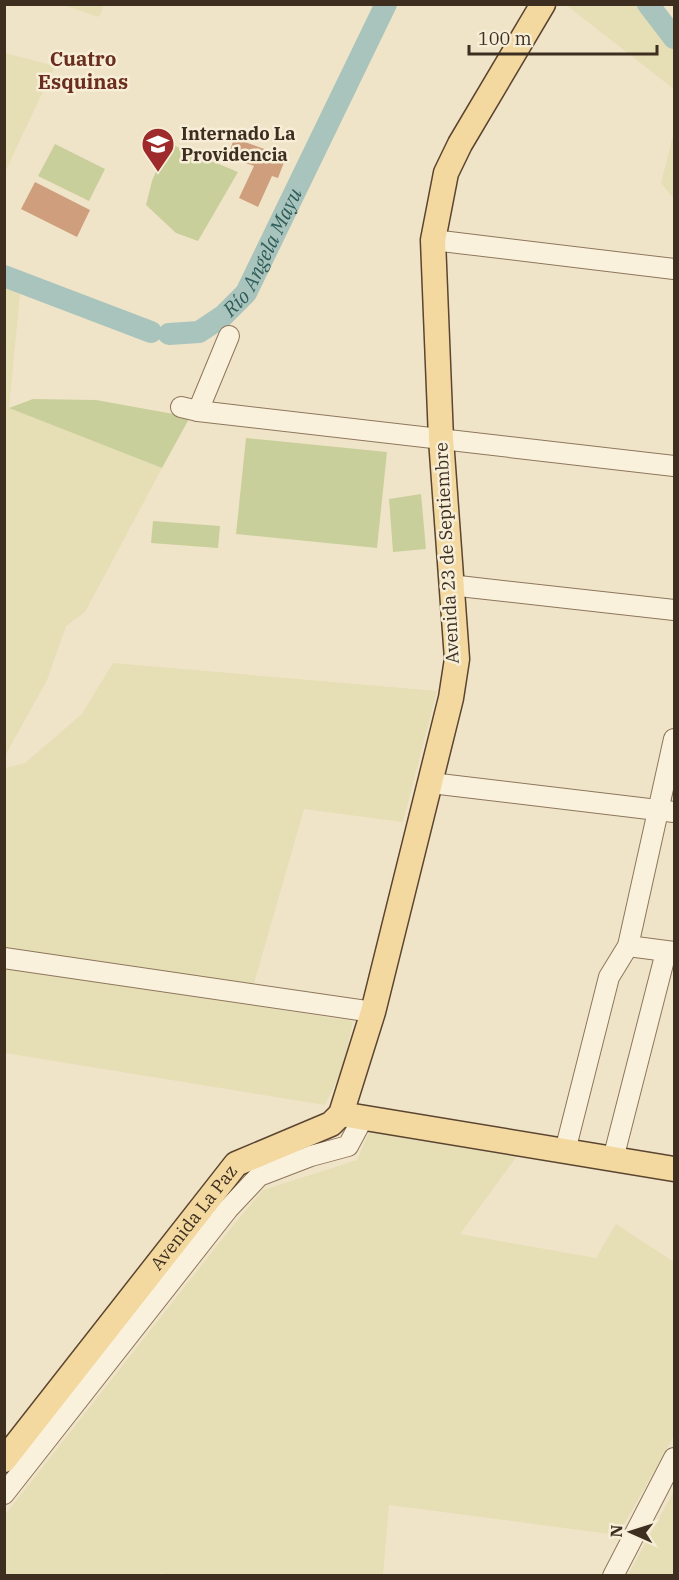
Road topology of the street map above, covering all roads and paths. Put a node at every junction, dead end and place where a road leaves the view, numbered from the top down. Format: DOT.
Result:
graph roads {
  1 [pos="543,4"];
  2 [pos="433,240"];
  3 [pos="675,269"];
  4 [pos="229,336"];
  5 [pos="441,439"];
  6 [pos="675,466"];
  7 [pos="450,585"];
  8 [pos="675,610"];
  9 [pos="675,739"];
  10 [pos="430,783"];
  11 [pos="667,811"];
  12 [pos="628,946"];
  13 [pos="670,952"];
  14 [pos="4,958"];
  15 [pos="373,1012"];
  16 [pos="352,1116"];
  17 [pos="565,1151"];
  18 [pos="613,1159"];
  19 [pos="675,1169"];
  20 [pos="675,1458"];
  21 [pos="4,1460"];
  22 [pos="4,1494"];
  23 [pos="613,1575"];
  1 -- 2 [label="main road, Avenida 23 de Septiembre"];
  2 -- 3 [label="street"];
  2 -- 5 [label="main road, Avenida 23 de Septiembre"];
  4 -- 5 [label="street"];
  5 -- 6 [label="street"];
  5 -- 7 [label="main road, Avenida 23 de Septiembre"];
  7 -- 8 [label="street"];
  7 -- 10 [label="main road, Avenida 23 de Septiembre"];
  9 -- 11 [label="street"];
  10 -- 11 [label="street"];
  10 -- 15 [label="main road, Avenida 23 de Septiembre"];
  11 -- 12 [label="street"];
  12 -- 13 [label="street"];
  12 -- 17 [label="street"];
  13 -- 18 [label="street"];
  14 -- 15 [label="street"];
  15 -- 16 [label="main road, Avenida 23 de Septiembre"];
  16 -- 17 [label="main road"];
  16 -- 21 [label="main road, Avenida La Paz"];
  16 -- 22 [label="street"];
  17 -- 18 [label="main road"];
  18 -- 19 [label="main road"];
  20 -- 23 [label="street"];
}
